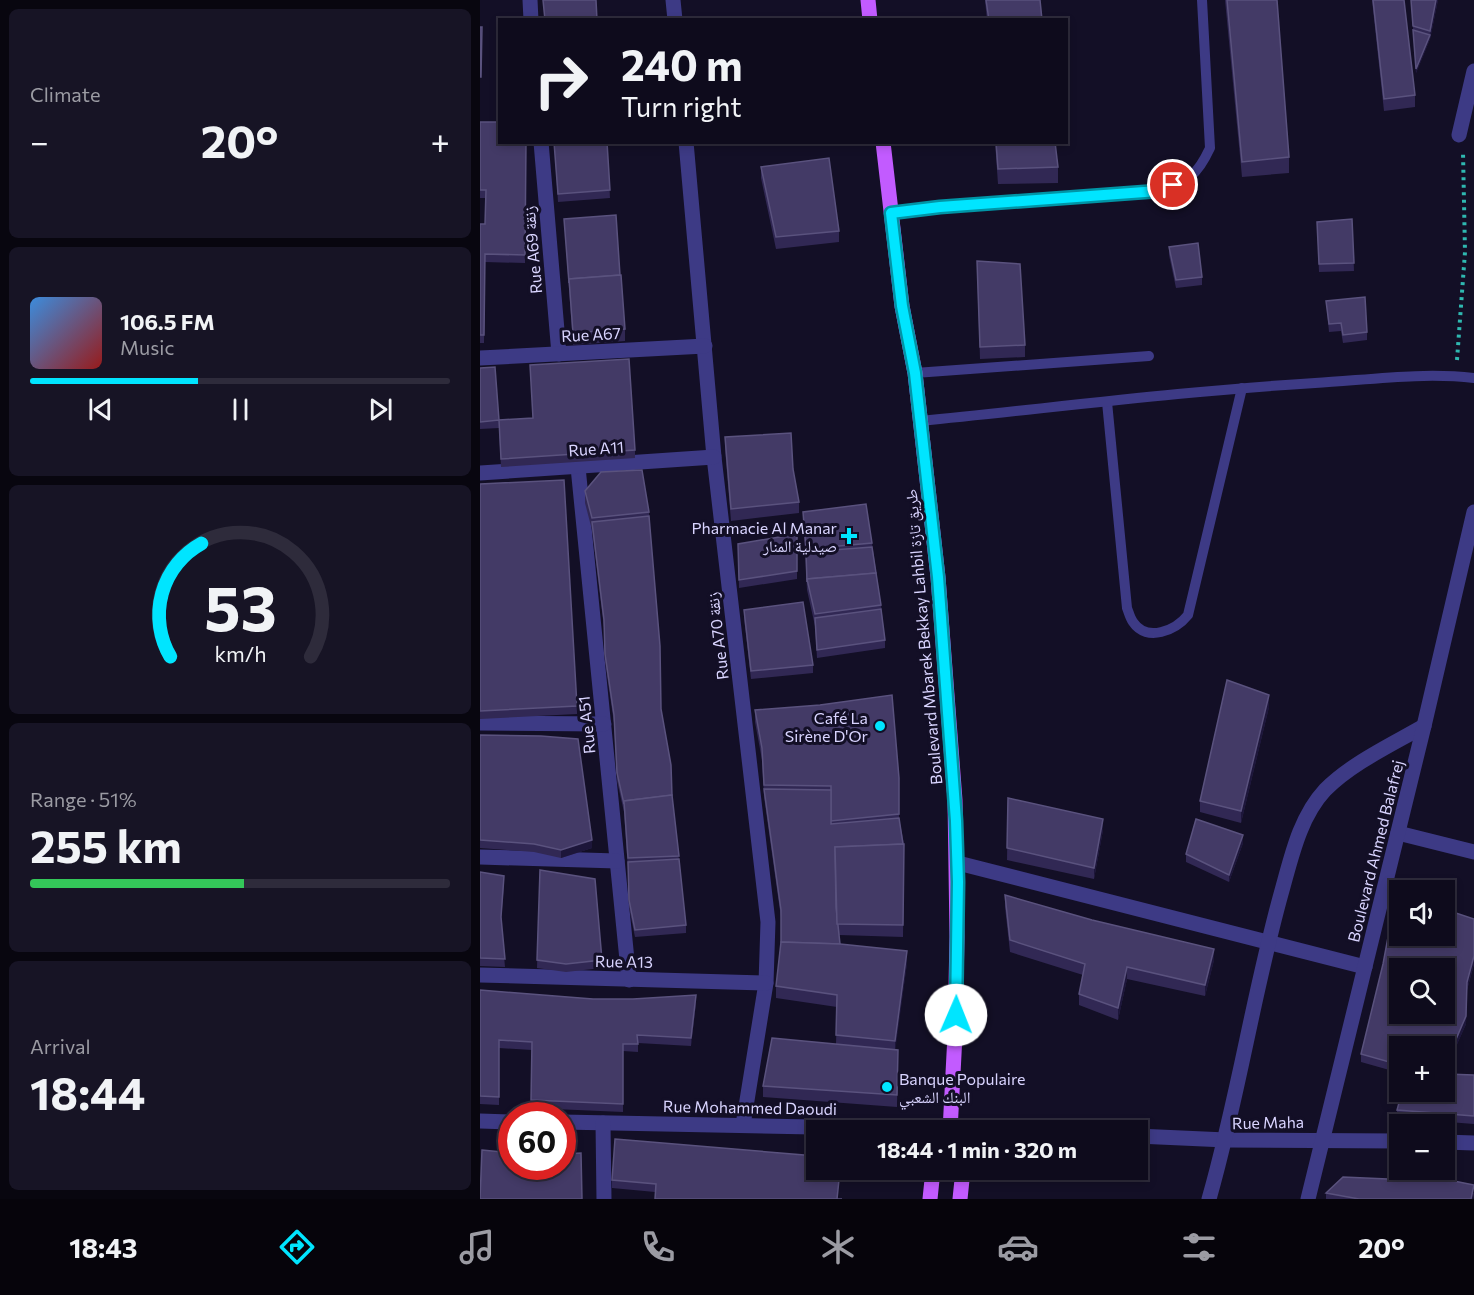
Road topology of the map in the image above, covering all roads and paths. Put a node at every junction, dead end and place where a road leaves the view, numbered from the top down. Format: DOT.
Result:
graph roads {
  1 [pos="530,0"];
  2 [pos="673,0"];
  3 [pos="868,0"];
  4 [pos="1202,0"];
  5 [pos="531,18"];
  6 [pos="675,18"];
  7 [pos="870,18"];
  8 [pos="1474,71"];
  9 [pos="1459,135"];
  10 [pos="541,144"];
  11 [pos="686,144"];
  12 [pos="883,144"];
  13 [pos="891,213"];
  14 [pos="705,346"];
  15 [pos="559,354"];
  16 [pos="1149,356"];
  17 [pos="480,358"];
  18 [pos="915,373"];
  19 [pos="1456,376"];
  20 [pos="1474,378"];
  21 [pos="1242,388"];
  22 [pos="1107,402"];
  23 [pos="921,421"];
  24 [pos="714,457"];
  25 [pos="578,467"];
  26 [pos="480,473"];
  27 [pos="1474,512"];
  28 [pos="480,723"];
  29 [pos="604,724"];
  30 [pos="1424,726"];
  31 [pos="1398,833"];
  32 [pos="1474,852"];
  33 [pos="480,857"];
  34 [pos="617,861"];
  35 [pos="958,863"];
  36 [pos="1268,942"];
  37 [pos="1365,967"];
  38 [pos="480,975"];
  39 [pos="629,980"];
  40 [pos="766,982"];
  41 [pos="947,1120"];
  42 [pos="480,1121"];
  43 [pos="498,1122"];
  44 [pos="576,1122"];
  45 [pos="603,1123"];
  46 [pos="743,1125"];
  47 [pos="806,1126"];
  48 [pos="1148,1136"];
  49 [pos="1322,1139"];
  50 [pos="1226,1140"];
  51 [pos="1389,1141"];
  52 [pos="1455,1142"];
  53 [pos="1474,1143"];
  54 [pos="932,1180"];
  55 [pos="962,1180"];
  56 [pos="604,1199"];
  57 [pos="930,1199"];
  58 [pos="960,1199"];
  59 [pos="1209,1199"];
  60 [pos="1308,1199"];
  1 -- 5 [label="street"];
  2 -- 6 [label="street"];
  3 -- 7 [label="main road"];
  4 -- 13 [label="lane"];
  8 -- 9 [label="street"];
  9 -- 19 [label="path"];
  10 -- 15 [label="street, Rue A69 زنقة"];
  11 -- 14 [label="street, Rue A70 زنقة"];
  12 -- 13 [label="main road, Boulevard Mbarek Bekkay Lahbil طريق تازة"];
  13 -- 18 [label="main road, Boulevard Mbarek Bekkay Lahbil طريق تازة"];
  14 -- 15 [label="street, Rue A67"];
  14 -- 24 [label="street, Rue A70 زنقة"];
  15 -- 17 [label="street, Rue A67"];
  16 -- 18 [label="lane"];
  18 -- 23 [label="main road, Boulevard Mbarek Bekkay Lahbil طريق تازة"];
  19 -- 20 [label="lane"];
  19 -- 21 [label="lane"];
  21 -- 22 [label="lane"];
  21 -- 22 [label="lane"];
  22 -- 23 [label="lane"];
  23 -- 35 [label="main road, Boulevard Mbarek Bekkay Lahbil طريق تازة"];
  24 -- 25 [label="street, Rue A11"];
  24 -- 40 [label="street, Rue A70 زنقة"];
  25 -- 26 [label="street, Rue A11"];
  25 -- 29 [label="street, Rue A51"];
  27 -- 30 [label="street, Boulevard Ahmed Balafrej"];
  28 -- 29 [label="street"];
  29 -- 34 [label="street, Rue A51"];
  30 -- 31 [label="street, Boulevard Ahmed Balafrej"];
  30 -- 36 [label="street"];
  31 -- 32 [label="street"];
  31 -- 37 [label="street, Boulevard Ahmed Balafrej"];
  33 -- 34 [label="street"];
  34 -- 39 [label="street, Rue A51"];
  35 -- 36 [label="street"];
  35 -- 41 [label="main road, Boulevard Mbarek Bekkay Lahbil طريق تازة"];
  36 -- 37 [label="street"];
  36 -- 50 [label="street"];
  37 -- 49 [label="street, Boulevard Ahmed Balafrej"];
  38 -- 39 [label="street, Rue A13"];
  39 -- 40 [label="street, Rue A13"];
  40 -- 46 [label="street, Rue A70 زنقة"];
  42 -- 43 [label="street"];
  44 -- 45 [label="street, Rue Mohammed Daoudi"];
  45 -- 46 [label="street, Rue Mohammed Daoudi"];
  45 -- 56 [label="street"];
  46 -- 47 [label="street, Rue Mohammed Daoudi"];
  48 -- 50 [label="street, Rue Maha"];
  49 -- 50 [label="street, Rue Maha"];
  49 -- 51 [label="street, Rue Maha"];
  49 -- 60 [label="street, Boulevard Ahmed Balafrej"];
  50 -- 59 [label="street"];
  52 -- 53 [label="street"];
  54 -- 57 [label="main road"];
  55 -- 58 [label="main road"];
}
